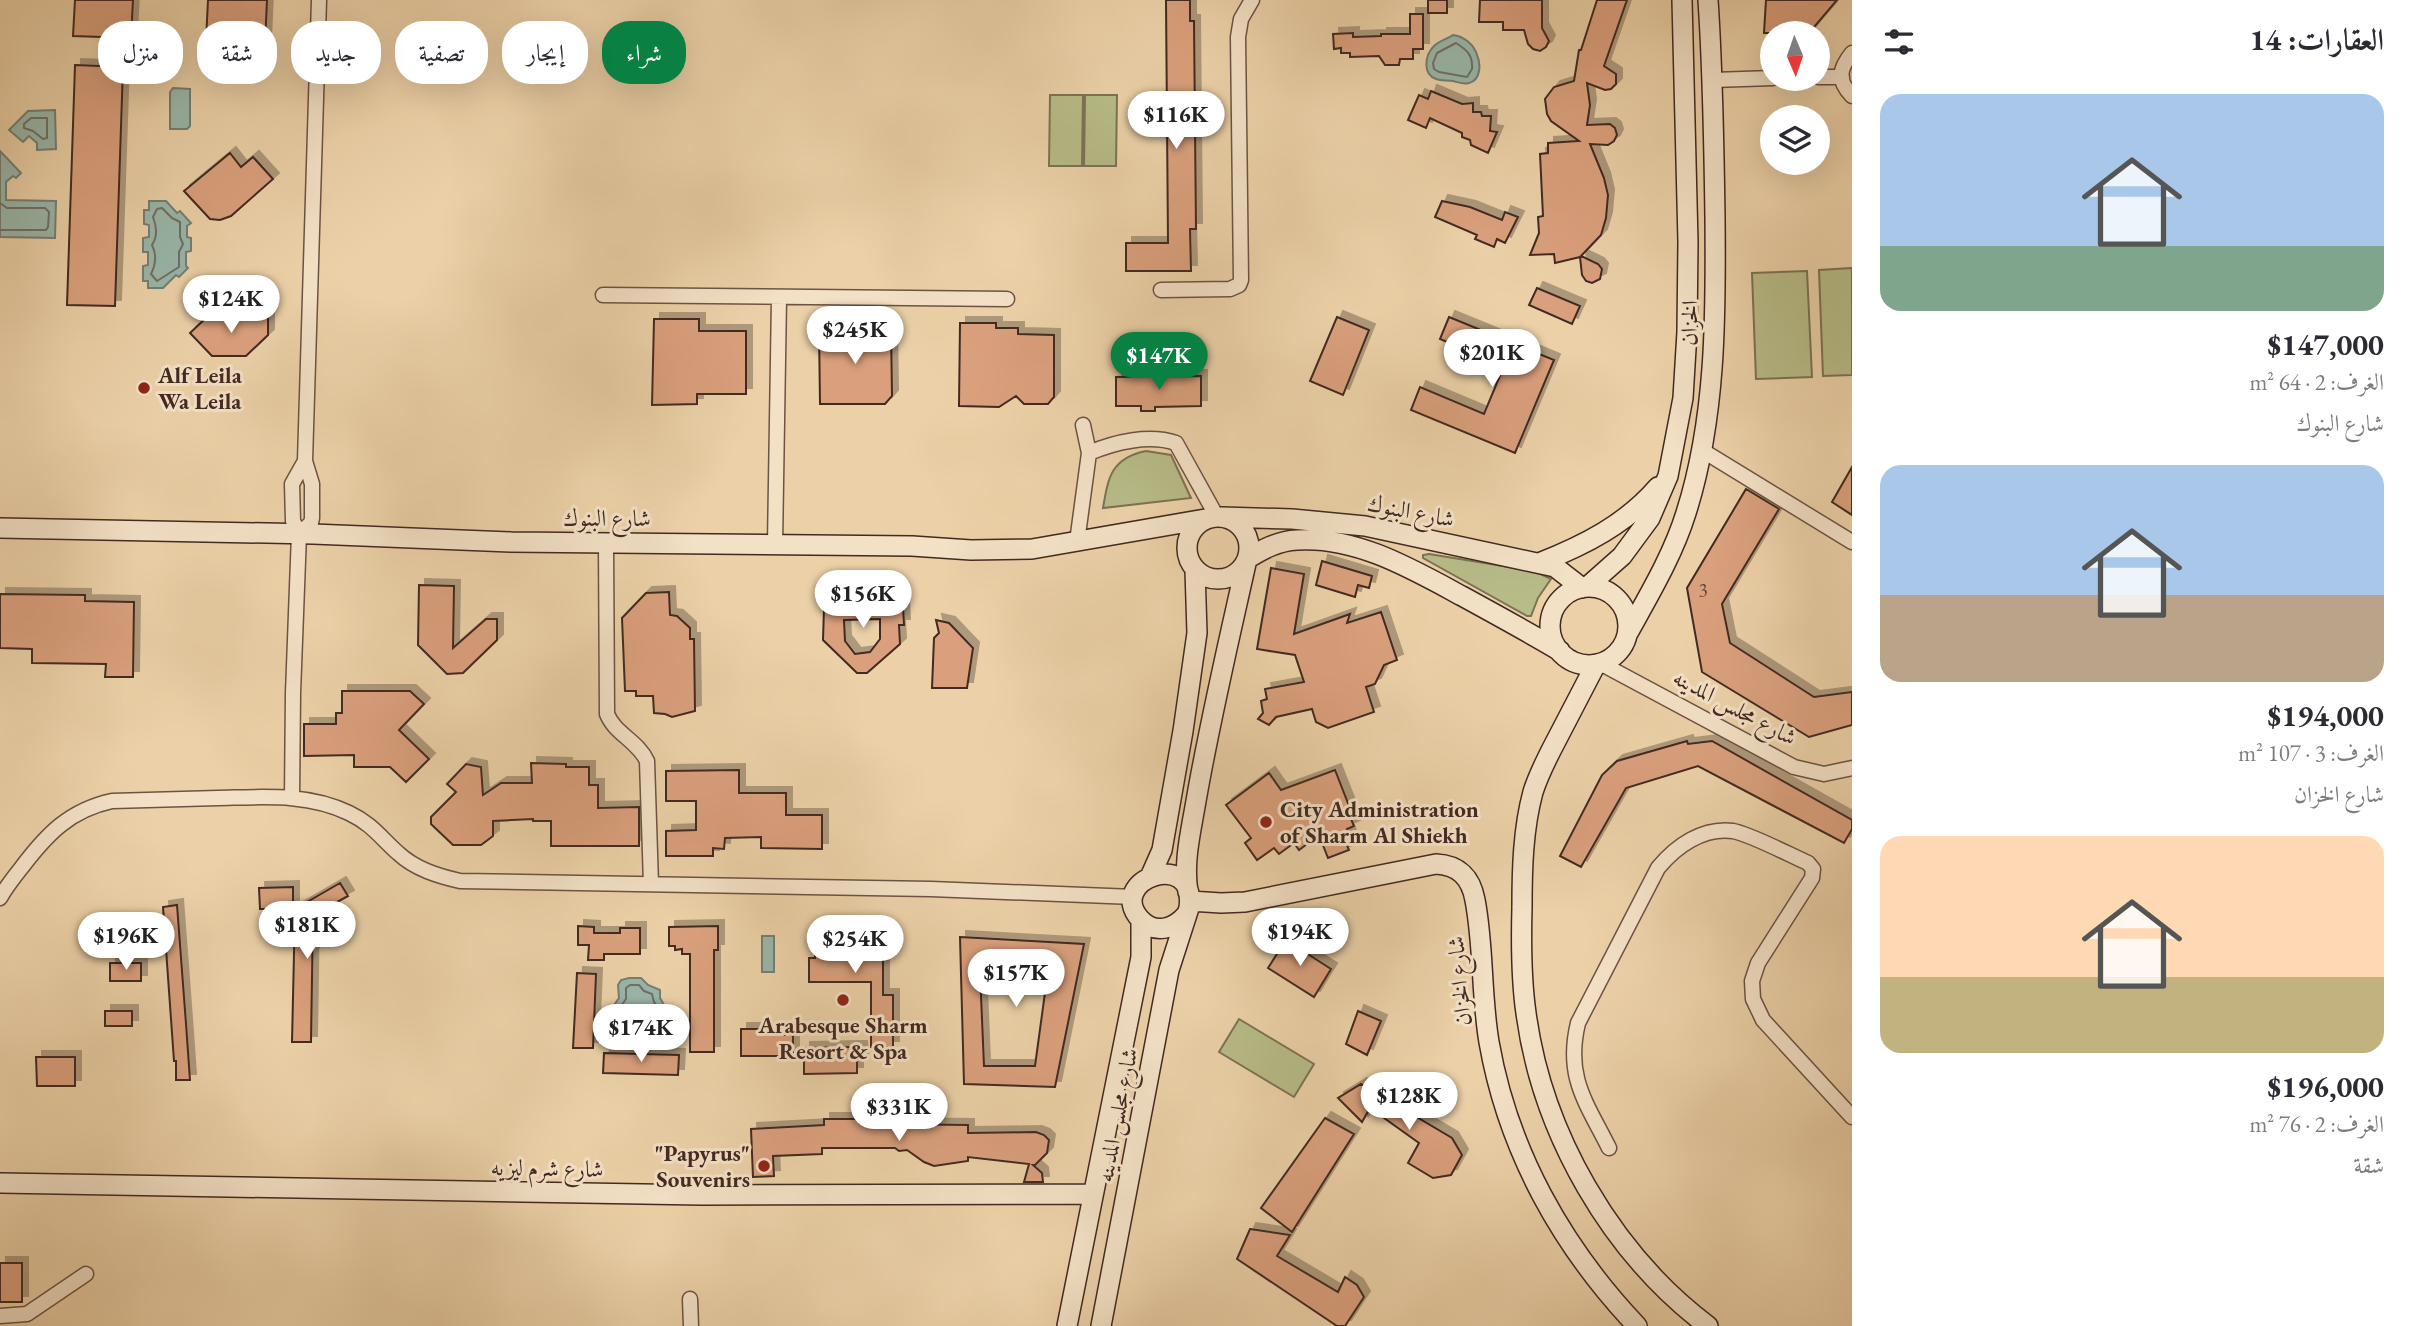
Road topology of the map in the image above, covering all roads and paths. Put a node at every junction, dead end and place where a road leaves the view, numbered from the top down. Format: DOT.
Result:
graph roads {
  1 [pos="318,0"];
  2 [pos="1252,0"];
  3 [pos="1682,0"];
  4 [pos="1708,0"];
  5 [pos="1852,53"];
  6 [pos="1830,76"];
  7 [pos="1842,76"];
  8 [pos="1760,79"];
  9 [pos="1713,80"];
  10 [pos="1852,96"];
  11 [pos="1161,290"];
  12 [pos="603,295"];
  13 [pos="779,298"];
  14 [pos="1007,299"];
  15 [pos="1083,425"];
  16 [pos="1700,449"];
  17 [pos="1089,453"];
  18 [pos="1668,476"];
  19 [pos="1217,517"];
  20 [pos="0,528"];
  21 [pos="299,534"];
  22 [pos="1077,542"];
  23 [pos="1852,542"];
  24 [pos="606,543"];
  25 [pos="775,544"];
  26 [pos="1247,559"];
  27 [pos="1539,563"];
  28 [pos="1195,570"];
  29 [pos="1584,587"];
  30 [pos="1628,633"];
  31 [pos="1560,651"];
  32 [pos="1598,663"];
  33 [pos="1183,731"];
  34 [pos="1207,737"];
  35 [pos="1852,768"];
  36 [pos="292,798"];
  37 [pos="1150,877"];
  38 [pos="651,884"];
  39 [pos="1134,897"];
  40 [pos="0,898"];
  41 [pos="1188,902"];
  42 [pos="1141,920"];
  43 [pos="1852,1117"];
  44 [pos="1609,1148"];
  45 [pos="0,1183"];
  46 [pos="1093,1194"];
  47 [pos="86,1275"];
  48 [pos="690,1299"];
  49 [pos="0,1316"];
  50 [pos="691,1326"];
  51 [pos="1068,1326"];
  52 [pos="1101,1326"];
  53 [pos="1637,1326"];
  54 [pos="1708,1326"];
  1 -- 21 [label="street"];
  2 -- 11 [label="street"];
  3 -- 18 [label="main road, الخزان"];
  4 -- 9 [label="main road, الخزان"];
  5 -- 7 [label="street"];
  6 -- 7 [label="street"];
  7 -- 10 [label="street"];
  8 -- 9 [label="street"];
  9 -- 16 [label="main road, الخزان"];
  12 -- 13 [label="street"];
  13 -- 14 [label="street"];
  13 -- 25 [label="street"];
  15 -- 17 [label="street"];
  16 -- 23 [label="street"];
  16 -- 30 [label="main road, الخزان"];
  17 -- 19 [label="street"];
  17 -- 22 [label="street"];
  18 -- 27 [label="main road"];
  18 -- 29 [label="main road, الخزان"];
  19 -- 22 [label="main road, شارع البنوك"];
  19 -- 26 [label="main road"];
  19 -- 27 [label="main road, شارع البنوك"];
  19 -- 28 [label="main road"];
  20 -- 21 [label="main road, شارع البنوك"];
  21 -- 24 [label="main road, شارع البنوك"];
  21 -- 36 [label="street"];
  22 -- 25 [label="main road, شارع البنوك"];
  24 -- 25 [label="main road, شارع البنوك"];
  24 -- 38 [label="street"];
  26 -- 28 [label="main road"];
  26 -- 31 [label="main road, شارع البنوك"];
  26 -- 34 [label="main road, شارع مجلس المدينه"];
  27 -- 29 [label="main road, شارع البنوك"];
  28 -- 33 [label="main road"];
  29 -- 30 [label="main road"];
  29 -- 31 [label="main road"];
  30 -- 32 [label="main road"];
  31 -- 32 [label="main road"];
  32 -- 35 [label="street, شارع مجلس المدينه"];
  32 -- 54 [label="main road"];
  33 -- 34 [label="main road"];
  33 -- 37 [label="main road"];
  34 -- 41 [label="main road, شارع مجلس المدينه"];
  36 -- 38 [label="street"];
  36 -- 40 [label="street"];
  37 -- 39 [label="main road"];
  37 -- 41 [label="main road"];
  38 -- 39 [label="street"];
  39 -- 42 [label="main road"];
  41 -- 42 [label="main road"];
  41 -- 52 [label="main road, شارع مجلس المدينه"];
  41 -- 53 [label="main road, شارع الخزان"];
  42 -- 46 [label="main road, شارع مجلس المدينه"];
  43 -- 44 [label="street"];
  45 -- 46 [label="main road, شارع شرم ليزيه"];
  46 -- 51 [label="main road, شارع مجلس المدينه"];
  47 -- 49 [label="street"];
  48 -- 50 [label="street"];
}
